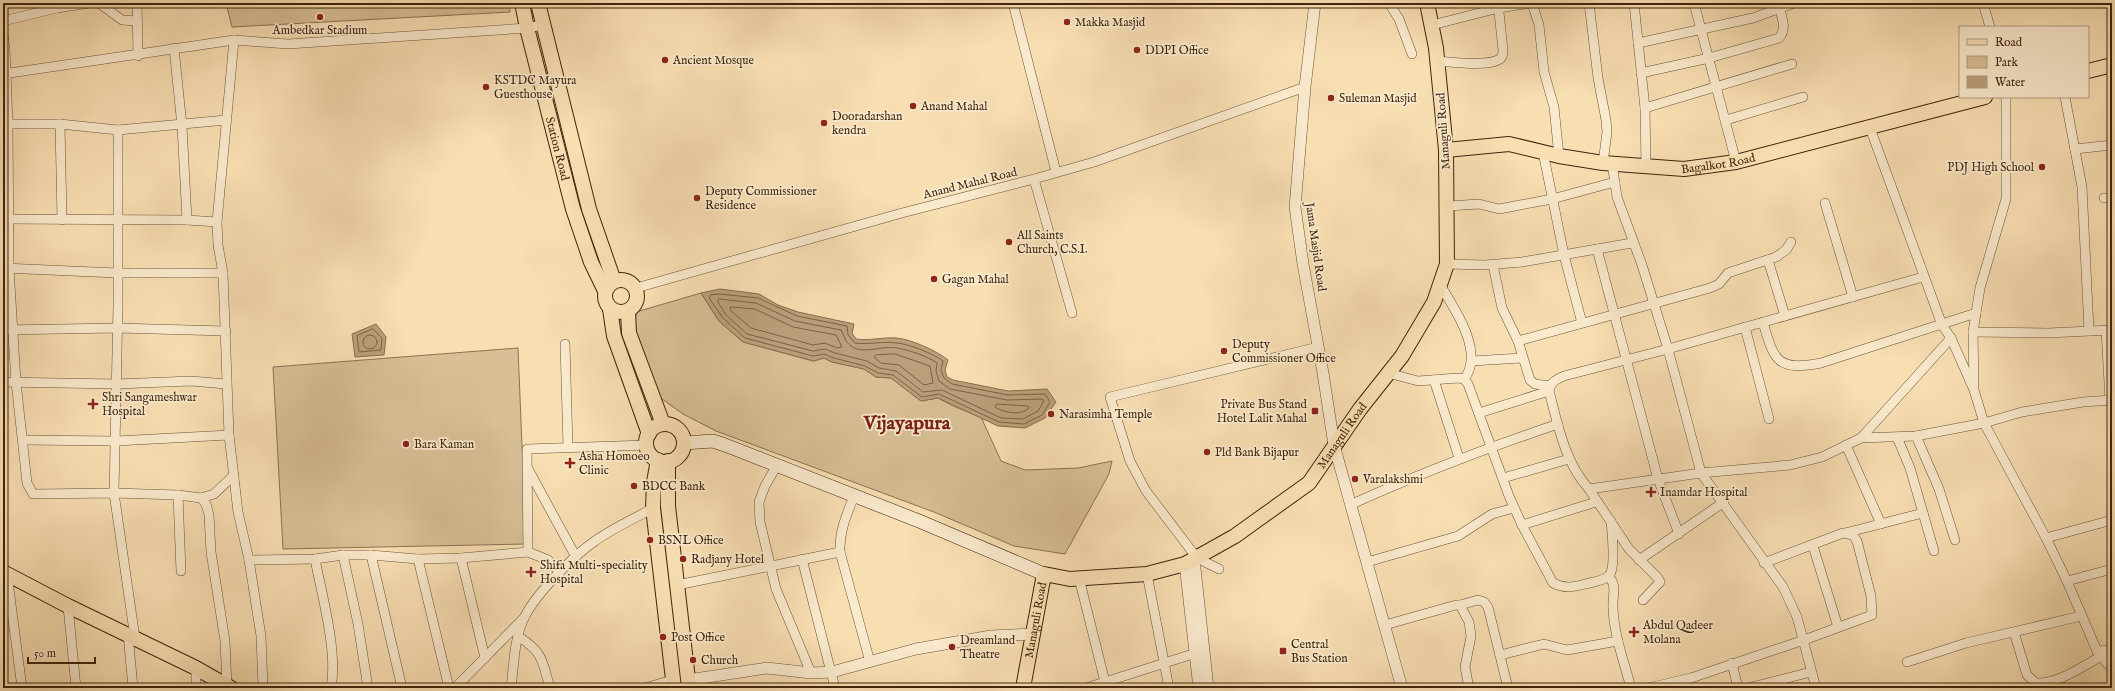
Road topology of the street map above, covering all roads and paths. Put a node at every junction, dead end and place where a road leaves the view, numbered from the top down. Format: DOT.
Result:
graph roads {
  1 [pos="89,3"];
  2 [pos="99,3"];
  3 [pos="137,3"];
  4 [pos="522,3"];
  5 [pos="538,3"];
  6 [pos="1013,3"];
  7 [pos="1315,3"];
  8 [pos="1389,3"];
  9 [pos="1427,3"];
  10 [pos="1532,3"];
  11 [pos="1589,3"];
  12 [pos="1634,3"];
  13 [pos="1694,3"];
  14 [pos="1794,3"];
  15 [pos="1984,3"];
  16 [pos="1498,6"];
  17 [pos="1782,6"];
  18 [pos="3,21"];
  19 [pos="137,21"];
  20 [pos="542,25"];
  21 [pos="1432,25"];
  22 [pos="1990,26"];
  23 [pos="526,28"];
  24 [pos="1702,30"];
  25 [pos="3,35"];
  26 [pos="234,40"];
  27 [pos="1638,43"];
  28 [pos="174,48"];
  29 [pos="1412,54"];
  30 [pos="138,56"];
  31 [pos="1709,58"];
  32 [pos="1438,61"];
  33 [pos="1792,64"];
  34 [pos="2112,65"];
  35 [pos="2089,71"];
  36 [pos="5,73"];
  37 [pos="1641,73"];
  38 [pos="1717,86"];
  39 [pos="1305,87"];
  40 [pos="1803,97"];
  41 [pos="1981,98"];
  42 [pos="2006,98"];
  43 [pos="2066,98"];
  44 [pos="1645,108"];
  45 [pos="226,120"];
  46 [pos="1726,120"];
  47 [pos="6,124"];
  48 [pos="60,124"];
  49 [pos="182,126"];
  50 [pos="1870,128"];
  51 [pos="118,130"];
  52 [pos="2112,145"];
  53 [pos="2075,149"];
  54 [pos="1446,150"];
  55 [pos="1544,152"];
  56 [pos="1559,156"];
  57 [pos="1736,162"];
  58 [pos="1607,163"];
  59 [pos="1646,166"];
  60 [pos="1056,172"];
  61 [pos="1034,179"];
  62 [pos="1614,182"];
  63 [pos="1552,199"];
  64 [pos="1825,203"];
  65 [pos="1448,206"];
  66 [pos="6,220"];
  67 [pos="62,220"];
  68 [pos="118,220"];
  69 [pos="187,220"];
  70 [pos="217,222"];
  71 [pos="1791,242"];
  72 [pos="1632,243"];
  73 [pos="1597,249"];
  74 [pos="1564,255"];
  75 [pos="1768,260"];
  76 [pos="1447,264"];
  77 [pos="1493,265"];
  78 [pos="6,268"];
  79 [pos="117,273"];
  80 [pos="222,273"];
  81 [pos="1924,277"];
  82 [pos="1440,285"];
  83 [pos="610,286"];
  84 [pos="636,288"];
  85 [pos="1853,297"];
  86 [pos="1652,302"];
  87 [pos="610,309"];
  88 [pos="628,312"];
  89 [pos="1976,313"];
  90 [pos="1072,314"];
  91 [pos="1613,314"];
  92 [pos="1785,316"];
  93 [pos="1763,322"];
  94 [pos="1582,324"];
  95 [pos="1942,326"];
  96 [pos="1745,327"];
  97 [pos="117,328"];
  98 [pos="3,330"];
  99 [pos="13,330"];
  100 [pos="2089,330"];
  101 [pos="2109,330"];
  102 [pos="226,331"];
  103 [pos="1973,332"];
  104 [pos="1951,338"];
  105 [pos="1518,341"];
  106 [pos="565,344"];
  107 [pos="1318,347"];
  108 [pos="1668,349"];
  109 [pos="1522,358"];
  110 [pos="1627,360"];
  111 [pos="1472,361"];
  112 [pos="1388,373"];
  113 [pos="1464,379"];
  114 [pos="1434,380"];
  115 [pos="3,382"];
  116 [pos="16,382"];
  117 [pos="116,384"];
  118 [pos="226,384"];
  119 [pos="1550,388"];
  120 [pos="1974,390"];
  121 [pos="2111,400"];
  122 [pos="1479,413"];
  123 [pos="1769,419"];
  124 [pos="1984,423"];
  125 [pos="663,424"];
  126 [pos="1558,424"];
  127 [pos="229,436"];
  128 [pos="1916,436"];
  129 [pos="1897,437"];
  130 [pos="1861,438"];
  131 [pos="23,440"];
  132 [pos="648,440"];
  133 [pos="116,441"];
  134 [pos="684,443"];
  135 [pos="1334,445"];
  136 [pos="1846,445"];
  137 [pos="1492,446"];
  138 [pos="568,447"];
  139 [pos="1459,458"];
  140 [pos="1569,459"];
  141 [pos="663,461"];
  142 [pos="777,465"];
  143 [pos="527,468"];
  144 [pos="1701,472"];
  145 [pos="234,475"];
  146 [pos="1503,478"];
  147 [pos="1658,479"];
  148 [pos="1589,489"];
  149 [pos="114,493"];
  150 [pos="178,495"];
  151 [pos="854,496"];
  152 [pos="200,498"];
  153 [pos="1596,502"];
  154 [pos="1724,502"];
  155 [pos="1350,505"];
  156 [pos="653,508"];
  157 [pos="1514,508"];
  158 [pos="1923,513"];
  159 [pos="2112,520"];
  160 [pos="1611,521"];
  161 [pos="1881,524"];
  162 [pos="1522,526"];
  163 [pos="1843,533"];
  164 [pos="1679,534"];
  165 [pos="2046,538"];
  166 [pos="1955,540"];
  167 [pos="1812,546"];
  168 [pos="1934,550"];
  169 [pos="528,552"];
  170 [pos="840,552"];
  171 [pos="343,555"];
  172 [pos="371,555"];
  173 [pos="576,557"];
  174 [pos="461,558"];
  175 [pos="315,559"];
  176 [pos="418,559"];
  177 [pos="802,559"];
  178 [pos="249,560"];
  179 [pos="1640,560"];
  180 [pos="1192,561"];
  181 [pos="1367,562"];
  182 [pos="1764,563"];
  183 [pos="769,565"];
  184 [pos="1219,569"];
  185 [pos="2112,569"];
  186 [pos="4,570"];
  187 [pos="181,570"];
  188 [pos="560,572"];
  189 [pos="1044,574"];
  190 [pos="1147,574"];
  191 [pos="1608,576"];
  192 [pos="1079,578"];
  193 [pos="2067,581"];
  194 [pos="677,585"];
  195 [pos="1643,600"];
  196 [pos="1460,605"];
  197 [pos="68,606"];
  198 [pos="2081,616"];
  199 [pos="524,617"];
  200 [pos="1385,625"];
  201 [pos="1838,627"];
  202 [pos="2014,632"];
  203 [pos="1034,634"];
  204 [pos="131,636"];
  205 [pos="519,637"];
  206 [pos="1618,640"];
  207 [pos="1804,640"];
  208 [pos="2112,650"];
  209 [pos="1196,653"];
  210 [pos="2099,654"];
  211 [pos="1500,655"];
  212 [pos="485,658"];
  213 [pos="870,662"];
  214 [pos="1907,662"];
  215 [pos="1164,663"];
  216 [pos="1732,663"];
  217 [pos="196,668"];
  218 [pos="2112,669"];
  219 [pos="832,672"];
  220 [pos="1811,672"];
  221 [pos="811,673"];
  222 [pos="1105,682"];
  223 [pos="673,684"];
  224 [pos="688,684"];
  225 [pos="229,687"];
  226 [pos="22,688"];
  227 [pos="76,688"];
  228 [pos="133,688"];
  229 [pos="196,688"];
  230 [pos="263,688"];
  231 [pos="331,688"];
  232 [pos="368,688"];
  233 [pos="402,688"];
  234 [pos="449,688"];
  235 [pos="455,688"];
  236 [pos="511,688"];
  237 [pos="550,688"];
  238 [pos="645,688"];
  239 [pos="835,688"];
  240 [pos="1023,688"];
  241 [pos="1086,688"];
  242 [pos="1169,688"];
  243 [pos="1199,688"];
  244 [pos="1208,688"];
  245 [pos="1402,688"];
  246 [pos="1469,688"];
  247 [pos="1508,688"];
  248 [pos="1631,688"];
  249 [pos="1648,688"];
  250 [pos="1738,688"];
  251 [pos="1748,688"];
  252 [pos="1816,688"];
  1 -- 18 [label="street"];
  2 -- 19 [label="street"];
  3 -- 19 [label="street"];
  4 -- 23 [label="main road, Station Road"];
  5 -- 20 [label="main road, Station Road"];
  6 -- 60 [label="street"];
  7 -- 39 [label="street, Jama Masjid Road"];
  8 -- 29 [label="street"];
  9 -- 21 [label="main road, Managuli Road"];
  10 -- 16 [label="street"];
  10 -- 56 [label="street"];
  11 -- 58 [label="street"];
  12 -- 27 [label="street"];
  13 -- 24 [label="street"];
  14 -- 17 [label="street"];
  15 -- 22 [label="street"];
  16 -- 21 [label="street"];
  16 -- 32 [label="street"];
  17 -- 24 [label="street"];
  17 -- 31 [label="street"];
  19 -- 30 [label="street"];
  20 -- 23 [label="street"];
  20 -- 83 [label="main road, Station Road"];
  21 -- 32 [label="main road, Managuli Road"];
  23 -- 26 [label="street"];
  23 -- 83 [label="main road, Station Road"];
  24 -- 27 [label="street"];
  24 -- 31 [label="street"];
  25 -- 36 [label="street"];
  26 -- 28 [label="street"];
  26 -- 45 [label="street"];
  27 -- 37 [label="street"];
  28 -- 30 [label="street"];
  28 -- 49 [label="street"];
  30 -- 36 [label="street"];
  31 -- 37 [label="street"];
  31 -- 38 [label="street"];
  32 -- 54 [label="main road, Managuli Road"];
  33 -- 38 [label="street"];
  34 -- 35 [label="main road"];
  36 -- 47 [label="street"];
  37 -- 44 [label="street"];
  38 -- 44 [label="street"];
  38 -- 46 [label="street"];
  39 -- 60 [label="street, Anand Mahal Road"];
  39 -- 107 [label="street, Jama Masjid Road"];
  40 -- 46 [label="street"];
  41 -- 50 [label="main road, Bagalkot Road"];
  42 -- 89 [label="street"];
  43 -- 53 [label="street"];
  44 -- 59 [label="street"];
  45 -- 49 [label="street"];
  45 -- 70 [label="street"];
  46 -- 57 [label="street"];
  47 -- 48 [label="street"];
  47 -- 66 [label="street"];
  48 -- 51 [label="street"];
  48 -- 67 [label="street"];
  49 -- 51 [label="street"];
  49 -- 69 [label="street"];
  50 -- 57 [label="main road, Bagalkot Road"];
  50 -- 81 [label="street"];
  51 -- 68 [label="street"];
  52 -- 53 [label="street"];
  53 -- 100 [label="street"];
  54 -- 55 [label="main road, Bagalkot Road"];
  54 -- 65 [label="main road, Managuli Road"];
  55 -- 56 [label="main road, Bagalkot Road"];
  55 -- 63 [label="street"];
  56 -- 58 [label="main road, Bagalkot Road"];
  57 -- 59 [label="main road, Bagalkot Road"];
  58 -- 59 [label="main road, Bagalkot Road"];
  58 -- 62 [label="street"];
  60 -- 61 [label="street, Anand Mahal Road"];
  61 -- 84 [label="street, Anand Mahal Road"];
  61 -- 90 [label="street"];
  62 -- 63 [label="street"];
  62 -- 72 [label="street"];
  63 -- 65 [label="street"];
  63 -- 74 [label="street"];
  64 -- 85 [label="street"];
  65 -- 76 [label="main road, Managuli Road"];
  66 -- 67 [label="street"];
  66 -- 78 [label="street"];
  67 -- 68 [label="street"];
  68 -- 69 [label="street"];
  68 -- 79 [label="street"];
  69 -- 70 [label="street"];
  70 -- 80 [label="street"];
  71 -- 75 [label="street"];
  72 -- 73 [label="street"];
  72 -- 86 [label="street"];
  73 -- 74 [label="street"];
  73 -- 91 [label="street"];
  74 -- 77 [label="street"];
  74 -- 94 [label="street"];
  75 -- 86 [label="street"];
  75 -- 92 [label="street"];
  76 -- 77 [label="street"];
  76 -- 82 [label="main road, Managuli Road"];
  77 -- 105 [label="street"];
  78 -- 79 [label="street"];
  78 -- 99 [label="street"];
  79 -- 80 [label="street"];
  79 -- 97 [label="street"];
  80 -- 102 [label="street"];
  81 -- 85 [label="street"];
  81 -- 95 [label="street"];
  82 -- 111 [label="street"];
  82 -- 112 [label="main road, Managuli Road"];
  83 -- 84 [label="main road"];
  83 -- 87 [label="main road"];
  84 -- 88 [label="main road"];
  85 -- 92 [label="street"];
  86 -- 91 [label="street"];
  86 -- 108 [label="street"];
  87 -- 88 [label="main road"];
  87 -- 132 [label="main road"];
  88 -- 125 [label="main road"];
  89 -- 95 [label="street"];
  89 -- 103 [label="street"];
  91 -- 94 [label="street"];
  91 -- 110 [label="street"];
  92 -- 93 [label="street"];
  93 -- 95 [label="street"];
  93 -- 96 [label="street"];
  94 -- 105 [label="street"];
  95 -- 104 [label="street"];
  96 -- 108 [label="street"];
  96 -- 123 [label="street"];
  97 -- 99 [label="street"];
  97 -- 102 [label="street"];
  97 -- 117 [label="street"];
  98 -- 99 [label="street"];
  99 -- 116 [label="street"];
  100 -- 101 [label="street"];
  100 -- 103 [label="street"];
  101 -- 121 [label="street"];
  102 -- 118 [label="street"];
  103 -- 120 [label="street"];
  104 -- 120 [label="street"];
  104 -- 130 [label="street"];
  105 -- 109 [label="street"];
  106 -- 138 [label="street"];
  107 -- 135 [label="street, Jama Masjid Road"];
  107 -- 180 [label="street"];
  108 -- 110 [label="street"];
  108 -- 144 [label="street"];
  109 -- 111 [label="street"];
  109 -- 119 [label="street"];
  110 -- 119 [label="street"];
  110 -- 147 [label="street"];
  111 -- 113 [label="street"];
  112 -- 114 [label="street"];
  112 -- 135 [label="main road, Managuli Road"];
  113 -- 114 [label="street"];
  113 -- 122 [label="street"];
  114 -- 139 [label="street"];
  115 -- 116 [label="street"];
  116 -- 117 [label="street"];
  116 -- 131 [label="street"];
  117 -- 118 [label="street"];
  117 -- 133 [label="street"];
  118 -- 127 [label="street"];
  119 -- 122 [label="street"];
  119 -- 126 [label="street"];
  120 -- 124 [label="street"];
  121 -- 124 [label="street"];
  122 -- 137 [label="street"];
  124 -- 128 [label="street"];
  124 -- 165 [label="street"];
  125 -- 132 [label="main road"];
  125 -- 134 [label="main road"];
  126 -- 137 [label="street"];
  126 -- 140 [label="street"];
  127 -- 133 [label="street"];
  127 -- 145 [label="street"];
  128 -- 129 [label="street"];
  128 -- 166 [label="street"];
  129 -- 130 [label="street"];
  129 -- 158 [label="street"];
  130 -- 136 [label="street"];
  131 -- 133 [label="street"];
  131 -- 149 [label="street"];
  132 -- 138 [label="street"];
  132 -- 141 [label="main road"];
  133 -- 149 [label="street"];
  134 -- 141 [label="main road"];
  134 -- 142 [label="main road"];
  135 -- 155 [label="street, Jama Masjid Road"];
  135 -- 180 [label="main road, Managuli Road"];
  136 -- 144 [label="street"];
  136 -- 161 [label="street"];
  137 -- 139 [label="street"];
  137 -- 146 [label="street"];
  138 -- 143 [label="street"];
  139 -- 155 [label="street"];
  140 -- 146 [label="street"];
  140 -- 148 [label="street"];
  141 -- 156 [label="main road"];
  141 -- 194 [label="main road"];
  142 -- 151 [label="main road"];
  142 -- 183 [label="street"];
  143 -- 169 [label="street"];
  143 -- 173 [label="street"];
  144 -- 147 [label="street"];
  144 -- 154 [label="street"];
  145 -- 152 [label="street"];
  145 -- 178 [label="street"];
  146 -- 157 [label="street"];
  147 -- 148 [label="street"];
  147 -- 164 [label="street"];
  148 -- 153 [label="street"];
  149 -- 150 [label="street"];
  149 -- 204 [label="street"];
  150 -- 152 [label="street"];
  150 -- 187 [label="street"];
  151 -- 170 [label="street"];
  151 -- 189 [label="main road"];
  152 -- 225 [label="street"];
  153 -- 160 [label="street"];
  153 -- 162 [label="street"];
  154 -- 164 [label="street"];
  154 -- 182 [label="street"];
  155 -- 181 [label="street, Jama Masjid Road"];
  156 -- 173 [label="street"];
  156 -- 223 [label="main road"];
  157 -- 162 [label="street"];
  157 -- 181 [label="street"];
  158 -- 161 [label="street"];
  158 -- 168 [label="street"];
  159 -- 165 [label="street"];
  160 -- 179 [label="street"];
  160 -- 191 [label="street"];
  161 -- 163 [label="street"];
  162 -- 191 [label="street"];
  163 -- 167 [label="street"];
  163 -- 201 [label="street"];
  164 -- 179 [label="street"];
  165 -- 193 [label="street"];
  167 -- 182 [label="street"];
  167 -- 201 [label="street"];
  169 -- 174 [label="street"];
  169 -- 188 [label="street"];
  170 -- 177 [label="street"];
  170 -- 213 [label="street"];
  171 -- 172 [label="street"];
  171 -- 175 [label="street"];
  171 -- 232 [label="street"];
  172 -- 176 [label="street"];
  172 -- 233 [label="street"];
  173 -- 188 [label="street"];
  174 -- 176 [label="street"];
  174 -- 212 [label="street"];
  175 -- 178 [label="street"];
  175 -- 231 [label="street"];
  176 -- 234 [label="street"];
  177 -- 183 [label="street"];
  177 -- 219 [label="street"];
  178 -- 230 [label="street"];
  179 -- 195 [label="street"];
  180 -- 184 [label="street"];
  180 -- 190 [label="main road, Managuli Road"];
  180 -- 209 [label="street"];
  180 -- 244 [label="street"];
  181 -- 200 [label="street, Jama Masjid Road"];
  182 -- 207 [label="street"];
  183 -- 194 [label="street"];
  183 -- 221 [label="street"];
  185 -- 193 [label="street"];
  186 -- 197 [label="main road"];
  186 -- 226 [label="street"];
  188 -- 199 [label="street"];
  189 -- 192 [label="main road, Managuli Road"];
  189 -- 203 [label="main road, Managuli Road"];
  190 -- 192 [label="main road, Managuli Road"];
  190 -- 215 [label="street"];
  191 -- 206 [label="street"];
  192 -- 222 [label="street"];
  193 -- 198 [label="street"];
  194 -- 224 [label="main road"];
  196 -- 200 [label="street"];
  196 -- 211 [label="street"];
  196 -- 246 [label="street"];
  197 -- 204 [label="main road"];
  197 -- 227 [label="street"];
  198 -- 202 [label="street"];
  198 -- 210 [label="street"];
  199 -- 205 [label="street"];
  199 -- 212 [label="street"];
  200 -- 245 [label="street, Jama Masjid Road"];
  201 -- 207 [label="street"];
  202 -- 210 [label="street"];
  202 -- 214 [label="street"];
  203 -- 213 [label="street"];
  203 -- 240 [label="main road, Managuli Road"];
  204 -- 217 [label="main road"];
  204 -- 228 [label="street"];
  205 -- 236 [label="street"];
  205 -- 237 [label="street"];
  206 -- 211 [label="street"];
  206 -- 248 [label="street"];
  207 -- 216 [label="street"];
  207 -- 220 [label="street"];
  208 -- 210 [label="street"];
  209 -- 215 [label="street"];
  209 -- 243 [label="street"];
  210 -- 218 [label="street"];
  211 -- 247 [label="street"];
  212 -- 235 [label="street"];
  213 -- 219 [label="street"];
  215 -- 222 [label="street"];
  215 -- 242 [label="street"];
  216 -- 249 [label="street"];
  216 -- 250 [label="street"];
  217 -- 225 [label="main road"];
  217 -- 229 [label="street"];
  219 -- 221 [label="street"];
  219 -- 239 [label="street"];
  220 -- 251 [label="street"];
  220 -- 252 [label="street"];
  221 -- 224 [label="street"];
  222 -- 241 [label="street"];
  223 -- 238 [label="street"];
}
